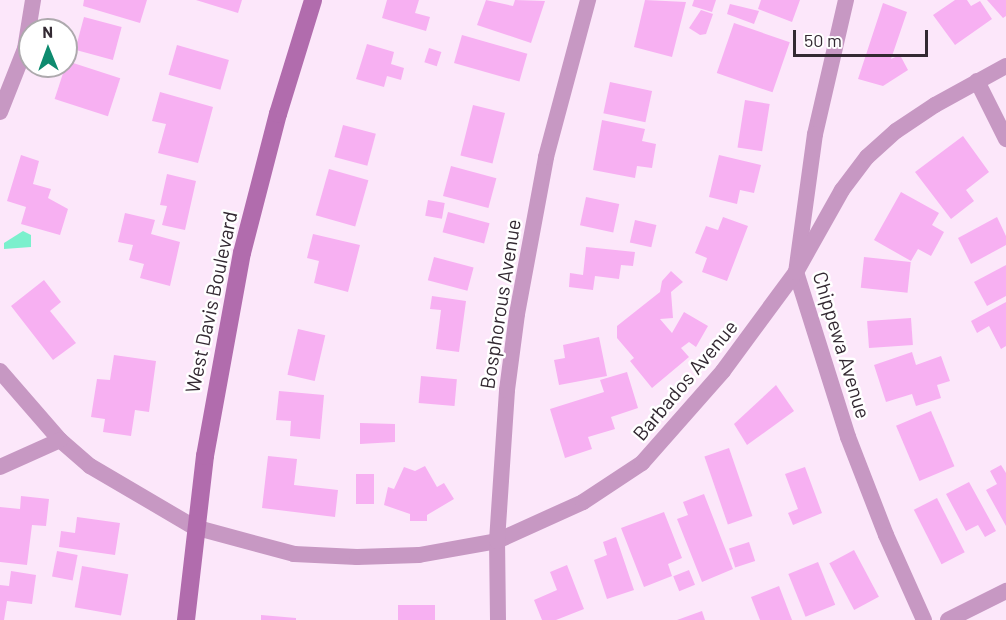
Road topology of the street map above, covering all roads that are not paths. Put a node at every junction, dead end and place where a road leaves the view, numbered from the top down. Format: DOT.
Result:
graph roads {
  1 [pos="33,0"];
  2 [pos="313,0"];
  3 [pos="588,0"];
  4 [pos="846,0"];
  5 [pos="1006,66"];
  6 [pos="977,81"];
  7 [pos="0,112"];
  8 [pos="1006,140"];
  9 [pos="796,272"];
  10 [pos="0,371"];
  11 [pos="60,440"];
  12 [pos="0,467"];
  13 [pos="195,527"];
  14 [pos="496,541"];
  15 [pos="1006,591"];
  16 [pos="186,620"];
  17 [pos="498,620"];
  18 [pos="924,620"];
  19 [pos="948,620"];
  1 -- 7 [label="street"];
  2 -- 13 [label="street, West Davis Boulevard"];
  3 -- 14 [label="street, Bosphorous Avenue"];
  4 -- 9 [label="street, Chippewa Avenue"];
  5 -- 6 [label="street, Barbados Avenue"];
  6 -- 8 [label="street"];
  6 -- 9 [label="street, Barbados Avenue"];
  9 -- 14 [label="street, Barbados Avenue"];
  9 -- 18 [label="street, Chippewa Avenue"];
  10 -- 11 [label="street, Barbados Avenue"];
  11 -- 12 [label="street"];
  11 -- 13 [label="street, Barbados Avenue"];
  13 -- 14 [label="street, Barbados Avenue"];
  13 -- 16 [label="street, West Davis Boulevard"];
  14 -- 17 [label="street, Bosphorous Avenue"];
  15 -- 19 [label="street"];
}
